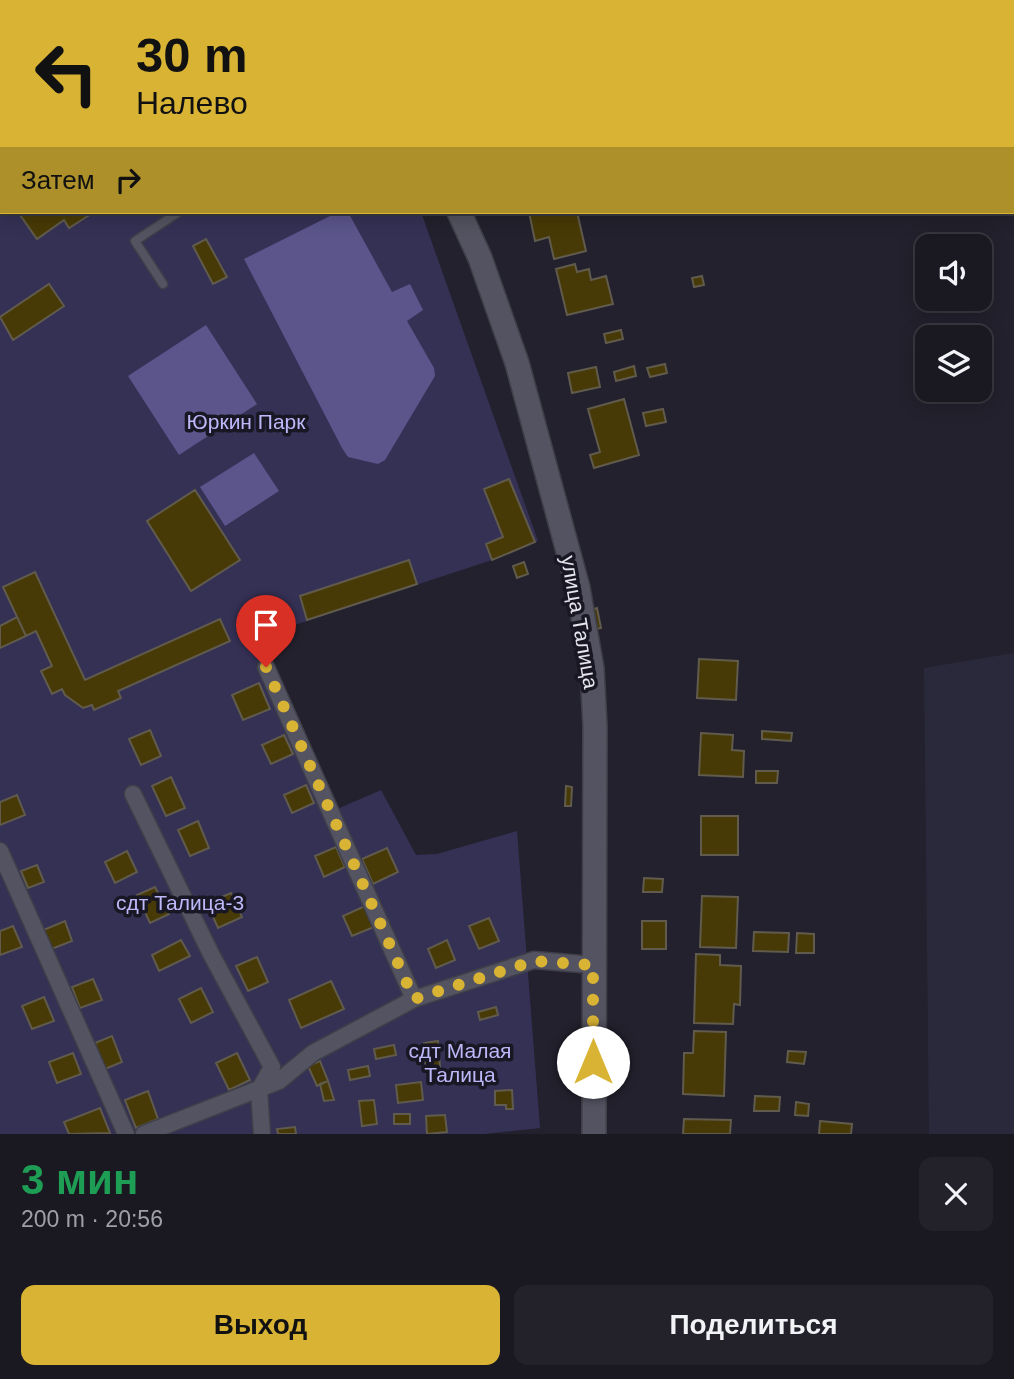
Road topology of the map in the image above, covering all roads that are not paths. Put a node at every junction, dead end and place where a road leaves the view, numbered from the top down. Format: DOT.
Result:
graph roads {
  1 [pos="176,214"];
  2 [pos="460,214"];
  3 [pos="163,284"];
  4 [pos="266,667"];
  5 [pos="133,794"];
  6 [pos="0,851"];
  7 [pos="593,965"];
  8 [pos="414,999"];
  9 [pos="259,1090"];
  10 [pos="126,1134"];
  11 [pos="144,1134"];
  12 [pos="262,1134"];
  13 [pos="594,1134"];
  1 -- 3 [label="lane"];
  2 -- 7 [label="street, улица Талица"];
  4 -- 8 [label="street"];
  5 -- 9 [label="street"];
  6 -- 10 [label="street"];
  7 -- 8 [label="street"];
  7 -- 13 [label="street, улица Талица"];
  8 -- 9 [label="street"];
  9 -- 11 [label="street"];
  9 -- 12 [label="street"];
}
